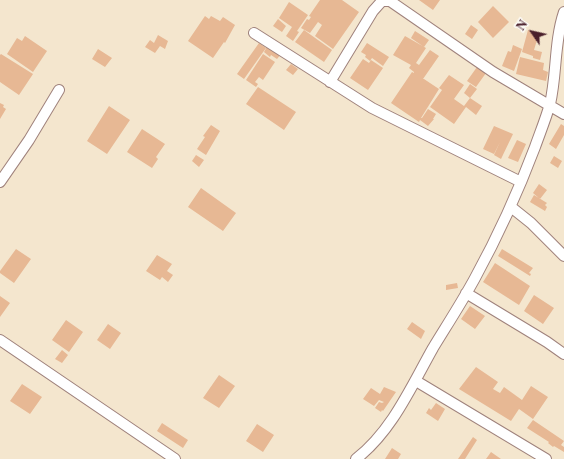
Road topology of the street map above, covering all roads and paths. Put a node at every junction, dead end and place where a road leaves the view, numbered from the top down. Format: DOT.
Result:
graph roads {
  1 [pos="564,12"];
  2 [pos="254,33"];
  3 [pos="330,82"];
  4 [pos="59,90"];
  5 [pos="550,105"];
  6 [pos="564,114"];
  7 [pos="0,182"];
  8 [pos="521,182"];
  9 [pos="511,207"];
  10 [pos="564,256"];
  11 [pos="466,293"];
  12 [pos="0,340"];
  13 [pos="564,354"];
  14 [pos="416,381"];
  15 [pos="175,459"];
  16 [pos="356,459"];
  17 [pos="546,459"];
  1 -- 5 [label="street"];
  2 -- 3 [label="street"];
  3 -- 5 [label="street"];
  3 -- 8 [label="street"];
  4 -- 7 [label="street"];
  5 -- 6 [label="street"];
  5 -- 8 [label="street"];
  8 -- 9 [label="street"];
  9 -- 10 [label="street"];
  9 -- 11 [label="street"];
  11 -- 13 [label="street"];
  11 -- 14 [label="street"];
  12 -- 15 [label="street"];
  14 -- 16 [label="street"];
  14 -- 17 [label="street"];
}
